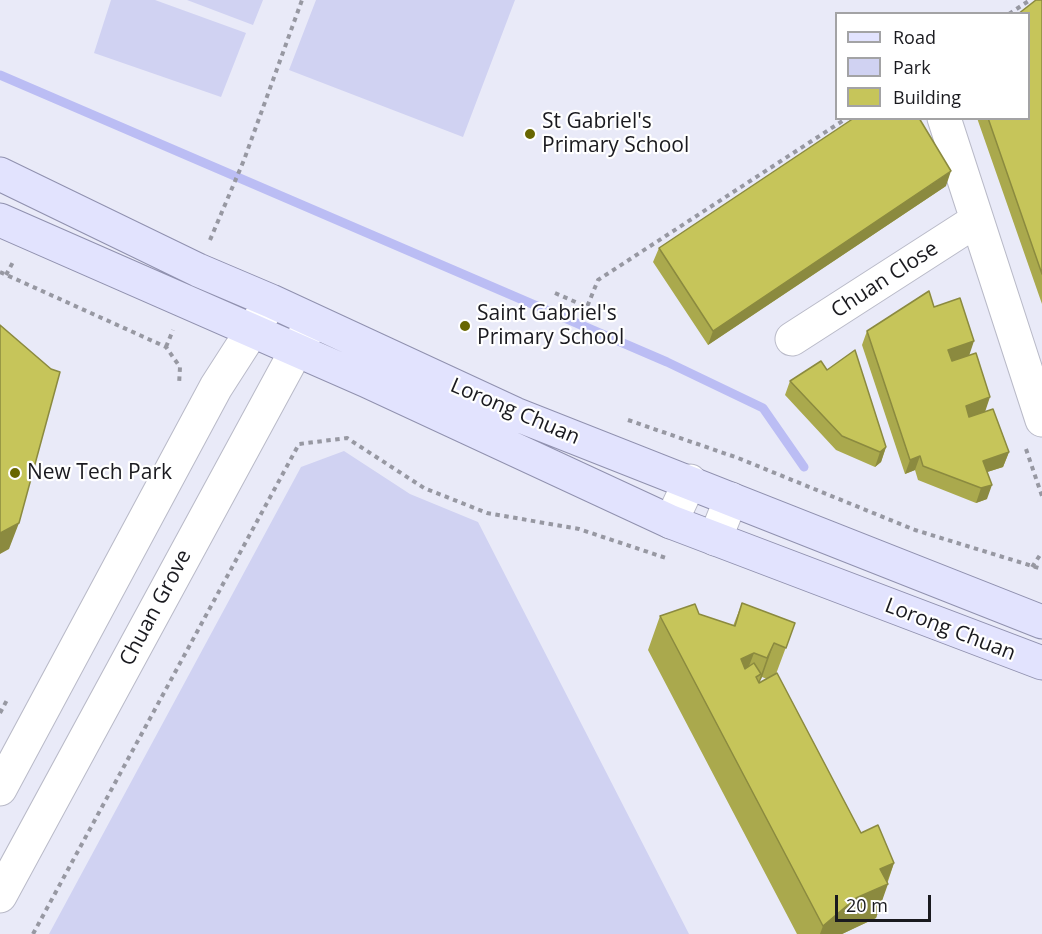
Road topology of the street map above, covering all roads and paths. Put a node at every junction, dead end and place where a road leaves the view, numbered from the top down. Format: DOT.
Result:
graph roads {
  1 [pos="302,0"];
  2 [pos="1030,0"];
  3 [pos="1013,12"];
  4 [pos="844,120"];
  5 [pos="945,120"];
  6 [pos="0,174"];
  7 [pos="221,213"];
  8 [pos="0,220"];
  9 [pos="977,220"];
  10 [pos="0,272"];
  11 [pos="555,293"];
  12 [pos="271,301"];
  13 [pos="312,320"];
  14 [pos="253,331"];
  15 [pos="792,339"];
  16 [pos="296,350"];
  17 [pos="179,387"];
  18 [pos="626,420"];
  19 [pos="1042,420"];
  20 [pos="690,481"];
  21 [pos="731,499"];
  22 [pos="671,522"];
  23 [pos="715,539"];
  24 [pos="1042,552"];
  25 [pos="670,559"];
  26 [pos="1032,567"];
  27 [pos="1042,570"];
  28 [pos="1040,617"];
  29 [pos="1032,660"];
  30 [pos="12,692"];
  31 [pos="0,712"];
  32 [pos="0,789"];
  33 [pos="0,896"];
  34 [pos="33,934"];
  1 -- 7 [label="path"];
  2 -- 3 [label="path"];
  4 -- 11 [label="path"];
  5 -- 9 [label="street"];
  6 -- 12 [label="main road, Lorong Chuan"];
  8 -- 14 [label="main road, Lorong Chuan"];
  9 -- 15 [label="street, Chuan Close"];
  9 -- 19 [label="street"];
  10 -- 17 [label="path"];
  12 -- 13 [label="main road, Lorong Chuan"];
  12 -- 14 [label="street"];
  13 -- 16 [label="street, Chuan Grove"];
  13 -- 20 [label="main road, Lorong Chuan"];
  14 -- 16 [label="main road, Lorong Chuan"];
  14 -- 32 [label="street"];
  16 -- 22 [label="main road, Lorong Chuan"];
  16 -- 33 [label="street, Chuan Grove"];
  18 -- 26 [label="path"];
  20 -- 21 [label="main road, Lorong Chuan"];
  20 -- 22 [label="street"];
  21 -- 23 [label="street"];
  21 -- 28 [label="main road, Lorong Chuan"];
  22 -- 23 [label="main road, Lorong Chuan"];
  23 -- 29 [label="main road, Lorong Chuan"];
  24 -- 26 [label="path"];
  25 -- 34 [label="path"];
  26 -- 27 [label="path"];
  28 -- 29 [label="street"];
  30 -- 31 [label="path"];
}
